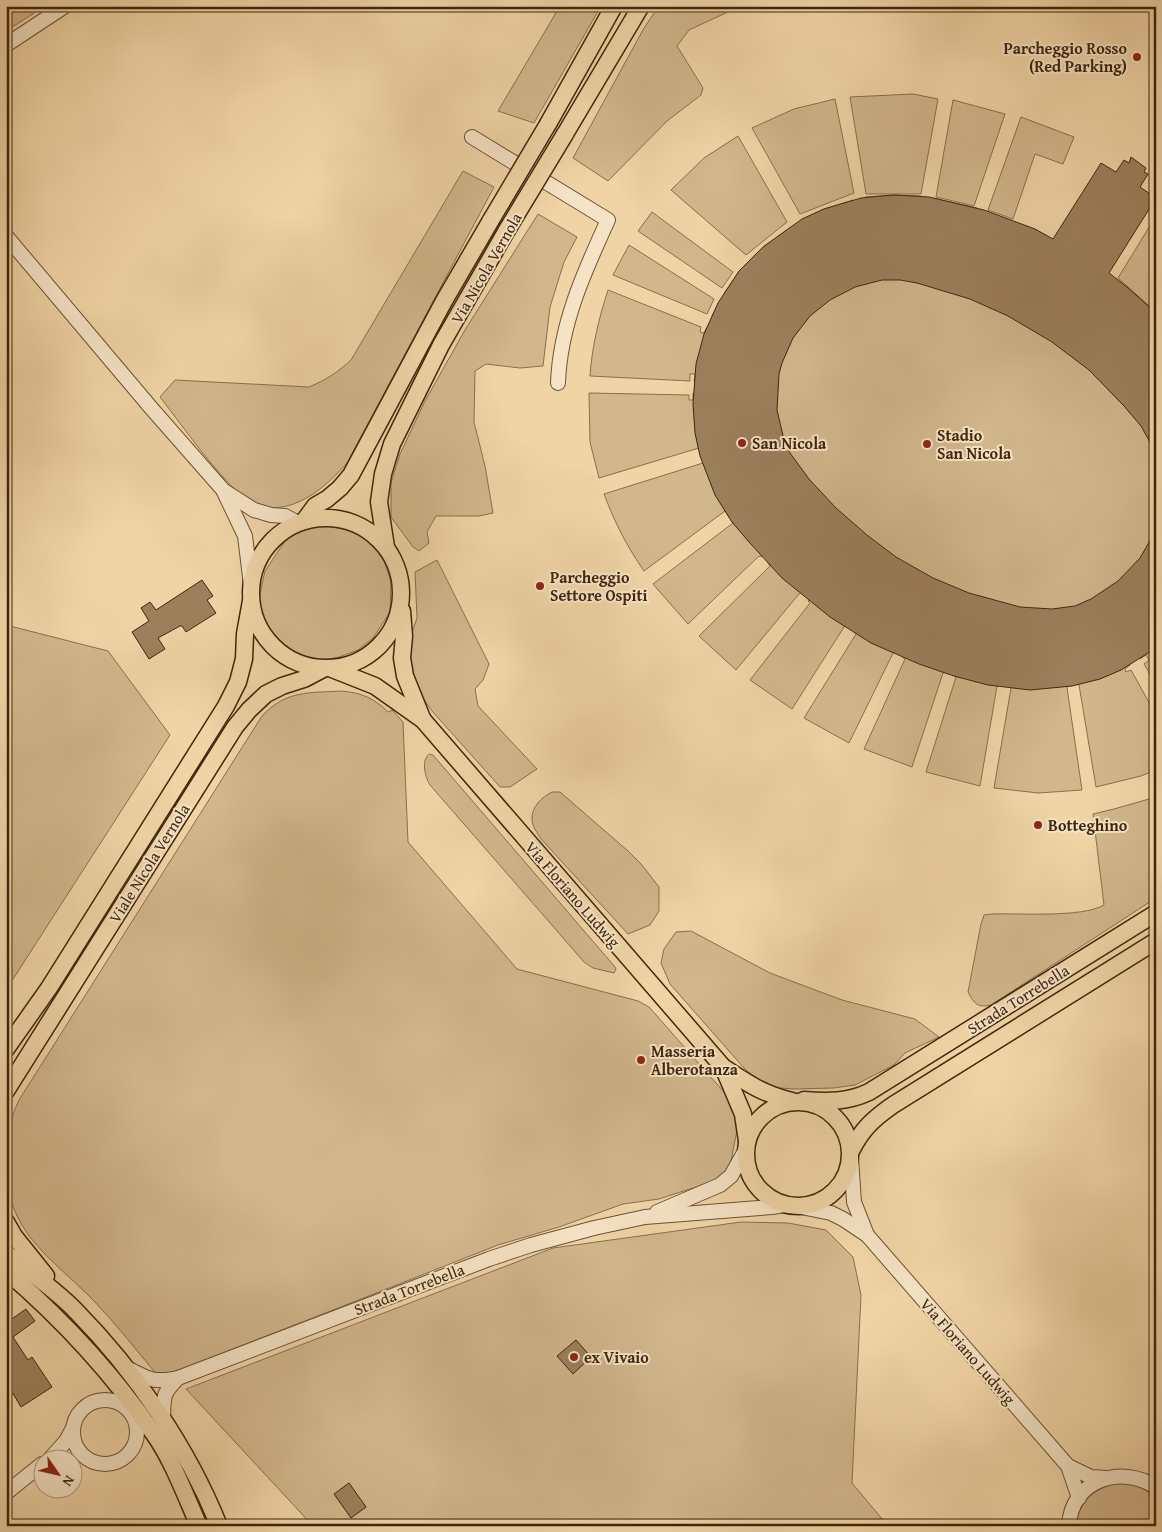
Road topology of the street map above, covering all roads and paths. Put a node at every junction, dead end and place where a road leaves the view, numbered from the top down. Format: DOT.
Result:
graph roads {
  1 [pos="65,6"];
  2 [pos="614,6"];
  3 [pos="641,6"];
  4 [pos="6,45"];
  5 [pos="472,137"];
  6 [pos="6,236"];
  7 [pos="558,383"];
  8 [pos="224,491"];
  9 [pos="301,522"];
  10 [pos="386,547"];
  11 [pos="251,593"];
  12 [pos="401,605"];
  13 [pos="327,669"];
  14 [pos="423,720"];
  15 [pos="1156,913"];
  16 [pos="1156,941"];
  17 [pos="6,1049"];
  18 [pos="723,1067"];
  19 [pos="6,1091"];
  20 [pos="798,1100"];
  21 [pos="746,1146"];
  22 [pos="851,1154"];
  23 [pos="784,1205"];
  24 [pos="801,1207"];
  25 [pos="645,1217"];
  26 [pos="6,1222"];
  27 [pos="867,1235"];
  28 [pos="6,1252"];
  29 [pos="6,1271"];
  30 [pos="75,1310"];
  31 [pos="126,1367"];
  32 [pos="178,1378"];
  33 [pos="120,1390"];
  34 [pos="130,1413"];
  35 [pos="163,1420"];
  36 [pos="73,1428"];
  37 [pos="155,1435"];
  38 [pos="58,1450"];
  39 [pos="79,1450"];
  40 [pos="82,1455"];
  41 [pos="1068,1466"];
  42 [pos="32,1472"];
  43 [pos="1106,1478"];
  44 [pos="1156,1487"];
  45 [pos="6,1494"];
  46 [pos="1079,1498"];
  47 [pos="199,1526"];
  48 [pos="219,1526"];
  49 [pos="1070,1526"];
  1 -- 4 [label="street"];
  2 -- 9 [label="main road, Via Nicola Vernola, bridge"];
  3 -- 10 [label="main road, Via Nicola Vernola, bridge"];
  5 -- 7 [label="street"];
  6 -- 8 [label="street"];
  8 -- 9 [label="street"];
  8 -- 11 [label="street"];
  9 -- 10 [label="main road"];
  9 -- 11 [label="main road"];
  10 -- 12 [label="main road"];
  11 -- 13 [label="main road"];
  11 -- 17 [label="main road, Viale Nicola Vernola"];
  12 -- 13 [label="main road"];
  12 -- 14 [label="main road"];
  13 -- 14 [label="main road"];
  13 -- 19 [label="main road, Viale Nicola Vernola"];
  14 -- 18 [label="main road, Via Floriano Ludwig"];
  15 -- 20 [label="main road, Strada Torrebella"];
  16 -- 22 [label="main road, Strada Torrebella"];
  18 -- 20 [label="main road"];
  18 -- 21 [label="main road"];
  20 -- 21 [label="main road"];
  20 -- 22 [label="main road"];
  21 -- 23 [label="main road"];
  21 -- 25 [label="street"];
  22 -- 24 [label="main road"];
  22 -- 27 [label="street"];
  23 -- 24 [label="main road"];
  23 -- 25 [label="street"];
  24 -- 27 [label="street"];
  25 -- 32 [label="street, Strada Torrebella"];
  26 -- 30 [label="main road"];
  27 -- 41 [label="street, Via Floriano Ludwig"];
  28 -- 30 [label="main road"];
  29 -- 33 [label="main road"];
  30 -- 31 [label="main road"];
  31 -- 32 [label="street, Strada Torrebella"];
  31 -- 35 [label="main road"];
  32 -- 35 [label="street"];
  33 -- 34 [label="main road"];
  33 -- 37 [label="main road"];
  34 -- 36 [label="street"];
  34 -- 37 [label="main road"];
  34 -- 40 [label="street"];
  35 -- 48 [label="main road"];
  36 -- 38 [label="street"];
  36 -- 39 [label="street"];
  37 -- 47 [label="main road"];
  41 -- 43 [label="street, Via Floriano Ludwig"];
  41 -- 46 [label="street, Via Floriano Ludwig"];
  42 -- 45 [label="street"];
  43 -- 44 [label="street, Via Floriano Ludwig"];
  43 -- 46 [label="street"];
  46 -- 49 [label="street"];
}
